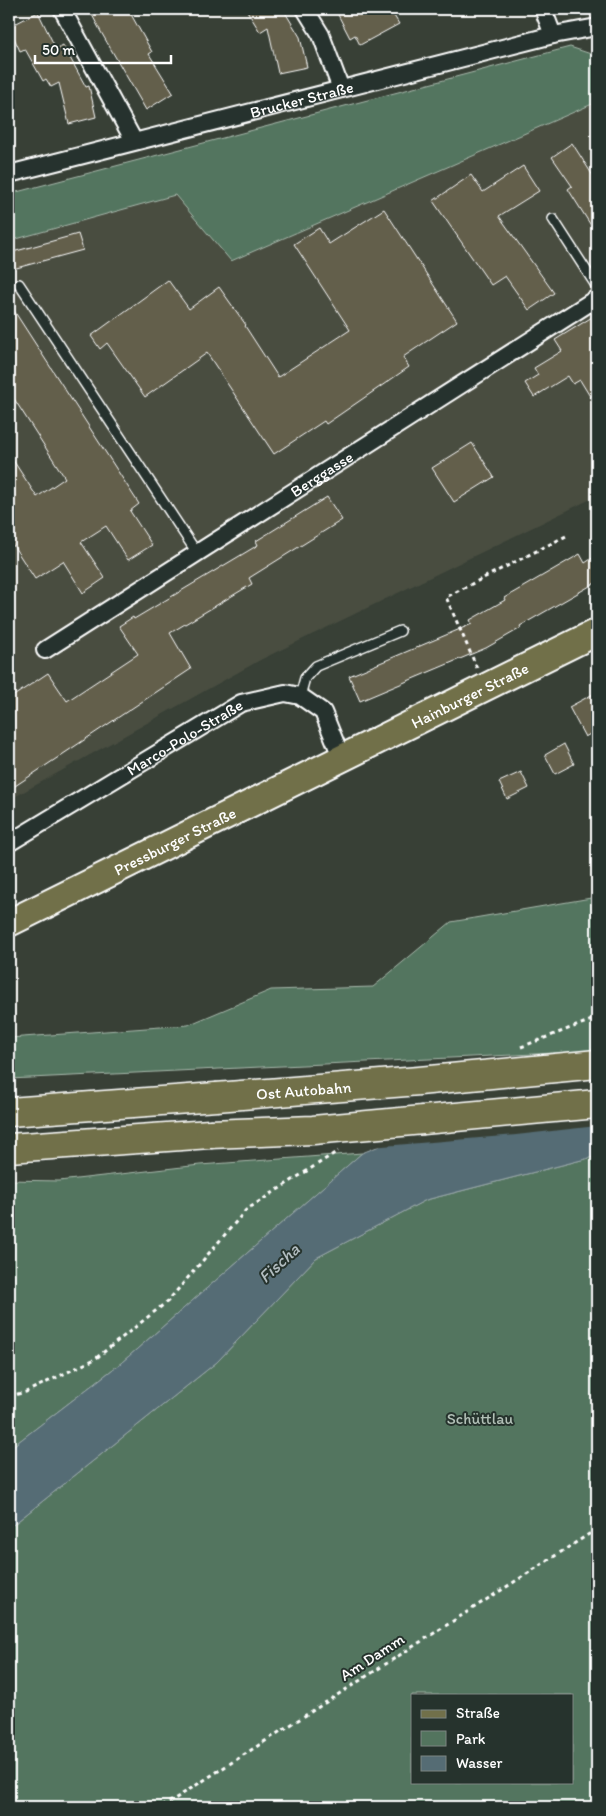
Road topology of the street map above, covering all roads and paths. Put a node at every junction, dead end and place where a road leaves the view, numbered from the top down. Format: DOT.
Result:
graph roads {
  1 [pos="62,9"];
  2 [pos="305,9"];
  3 [pos="543,9"];
  4 [pos="597,27"];
  5 [pos="553,35"];
  6 [pos="341,89"];
  7 [pos="134,141"];
  8 [pos="9,174"];
  9 [pos="553,219"];
  10 [pos="19,284"];
  11 [pos="597,287"];
  12 [pos="597,298"];
  13 [pos="566,536"];
  14 [pos="198,553"];
  15 [pos="400,631"];
  16 [pos="597,632"];
  17 [pos="45,650"];
  18 [pos="485,687"];
  19 [pos="300,696"];
  20 [pos="342,759"];
  21 [pos="9,843"];
  22 [pos="9,923"];
  23 [pos="597,1018"];
  24 [pos="515,1049"];
  25 [pos="597,1064"];
  26 [pos="597,1104"];
  27 [pos="9,1112"];
  28 [pos="346,1146"];
  29 [pos="9,1148"];
  30 [pos="9,1396"];
  31 [pos="597,1529"];
  32 [pos="162,1807"];
  1 -- 7 [label="street"];
  2 -- 6 [label="street"];
  3 -- 5 [label="street"];
  4 -- 5 [label="street, Brucker Straße"];
  5 -- 6 [label="street, Brucker Straße"];
  6 -- 7 [label="street, Brucker Straße"];
  7 -- 8 [label="street, Brucker Straße"];
  9 -- 11 [label="lane"];
  10 -- 14 [label="lane"];
  12 -- 14 [label="street, Berggasse"];
  13 -- 18 [label="path"];
  14 -- 17 [label="street, Berggasse"];
  15 -- 19 [label="lane"];
  16 -- 18 [label="main road, Hainburger Straße"];
  18 -- 20 [label="main road, Hainburger Straße"];
  19 -- 20 [label="street"];
  19 -- 21 [label="street, Marco-Polo-Straße"];
  20 -- 22 [label="main road, Pressburger Straße"];
  23 -- 24 [label="path"];
  25 -- 27 [label="highway, Ost Autobahn, bridge"];
  26 -- 29 [label="highway, bridge"];
  28 -- 30 [label="path"];
  31 -- 32 [label="path, Am Damm"];
}
